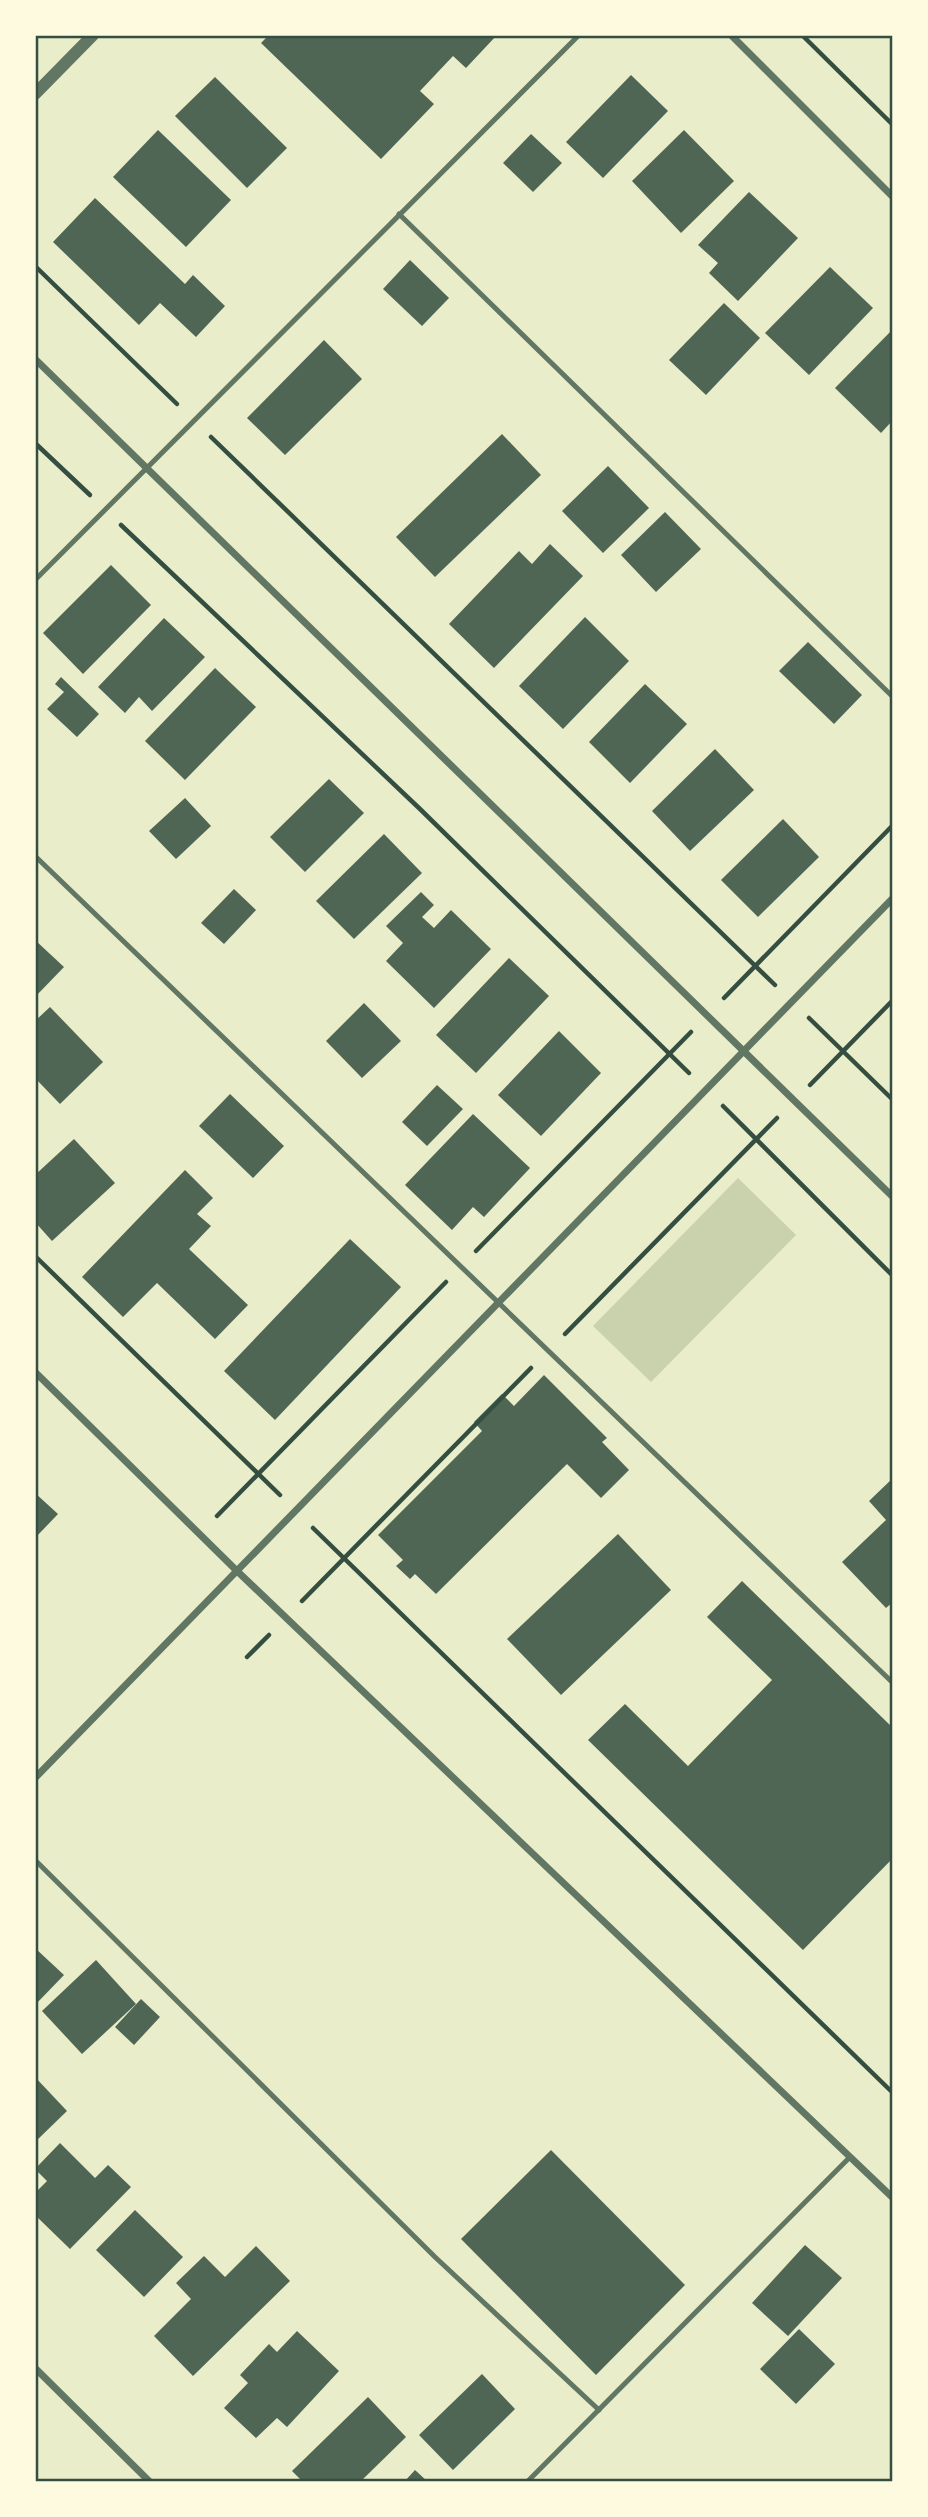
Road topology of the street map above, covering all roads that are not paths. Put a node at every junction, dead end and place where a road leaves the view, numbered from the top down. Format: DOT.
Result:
graph roads {
  1 [pos="93,35"];
  2 [pos="579,35"];
  3 [pos="732,35"];
  4 [pos="35,94"];
  5 [pos="893,197"];
  6 [pos="399,214"];
  7 [pos="35,359"];
  8 [pos="145,467"];
  9 [pos="35,580"];
  10 [pos="893,697"];
  11 [pos="35,856"];
  12 [pos="893,898"];
  13 [pos="744,1050"];
  14 [pos="893,1197"];
  15 [pos="497,1303"];
  16 [pos="35,1372"];
  17 [pos="236,1570"];
  18 [pos="893,1683"];
  19 [pos="35,1778"];
  20 [pos="35,1860"];
  21 [pos="850,2157"];
  22 [pos="893,2199"];
  23 [pos="35,2368"];
  24 [pos="599,2410"];
  25 [pos="150,2482"];
  26 [pos="527,2482"];
  1 -- 4 [label="street"];
  2 -- 6 [label="lane"];
  3 -- 5 [label="street"];
  6 -- 8 [label="lane"];
  6 -- 10 [label="lane"];
  7 -- 8 [label="street"];
  8 -- 9 [label="lane"];
  8 -- 13 [label="street"];
  11 -- 15 [label="lane"];
  12 -- 13 [label="street"];
  13 -- 14 [label="street"];
  13 -- 15 [label="street"];
  15 -- 17 [label="street"];
  15 -- 18 [label="lane"];
  16 -- 17 [label="street"];
  17 -- 19 [label="street"];
  17 -- 21 [label="street"];
  20 -- 24 [label="lane"];
  21 -- 22 [label="street"];
  21 -- 24 [label="lane"];
  23 -- 25 [label="street"];
  24 -- 26 [label="lane"];
}
